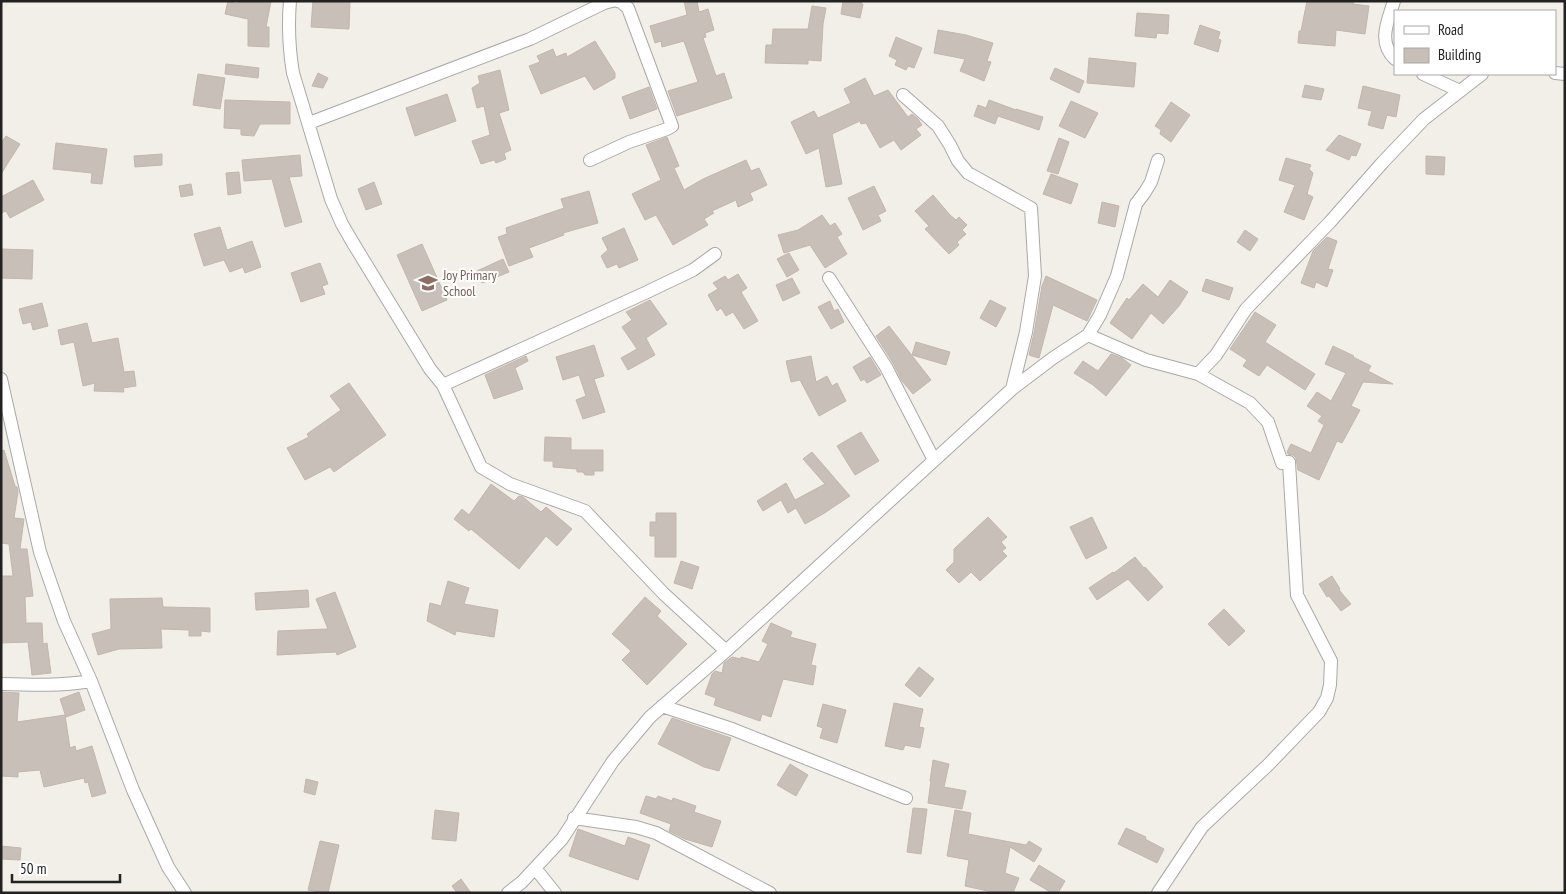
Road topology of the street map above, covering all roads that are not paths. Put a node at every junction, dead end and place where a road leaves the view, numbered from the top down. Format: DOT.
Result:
graph roads {
  1 [pos="290,1"];
  2 [pos="612,1"];
  3 [pos="617,1"];
  4 [pos="1394,1"];
  5 [pos="1394,58"];
  6 [pos="1425,75"];
  7 [pos="1481,75"];
  8 [pos="1460,91"];
  9 [pos="903,95"];
  10 [pos="309,123"];
  11 [pos="590,160"];
  12 [pos="1158,160"];
  13 [pos="715,254"];
  14 [pos="829,278"];
  15 [pos="1088,335"];
  16 [pos="1198,374"];
  17 [pos="1,379"];
  18 [pos="442,385"];
  19 [pos="1012,389"];
  20 [pos="934,460"];
  21 [pos="726,651"];
  22 [pos="91,681"];
  23 [pos="1,684"];
  24 [pos="662,706"];
  25 [pos="906,798"];
  26 [pos="574,818"];
  27 [pos="535,868"];
  28 [pos="184,893"];
  29 [pos="508,893"];
  30 [pos="555,893"];
  31 [pos="770,893"];
  32 [pos="1158,893"];
  1 -- 10 [label="street"];
  2 -- 10 [label="street"];
  3 -- 11 [label="street"];
  4 -- 5 [label="street"];
  6 -- 8 [label="street"];
  7 -- 8 [label="street"];
  8 -- 16 [label="street"];
  9 -- 19 [label="street"];
  10 -- 18 [label="street"];
  12 -- 15 [label="street"];
  13 -- 18 [label="street"];
  14 -- 20 [label="street"];
  15 -- 16 [label="street"];
  15 -- 19 [label="street"];
  16 -- 32 [label="street"];
  17 -- 22 [label="street"];
  18 -- 21 [label="street"];
  19 -- 20 [label="street"];
  20 -- 21 [label="street"];
  21 -- 24 [label="street"];
  22 -- 23 [label="street"];
  22 -- 28 [label="street"];
  24 -- 25 [label="street"];
  24 -- 26 [label="street"];
  26 -- 27 [label="street"];
  26 -- 31 [label="street"];
  27 -- 29 [label="street"];
  27 -- 30 [label="street"];
}
